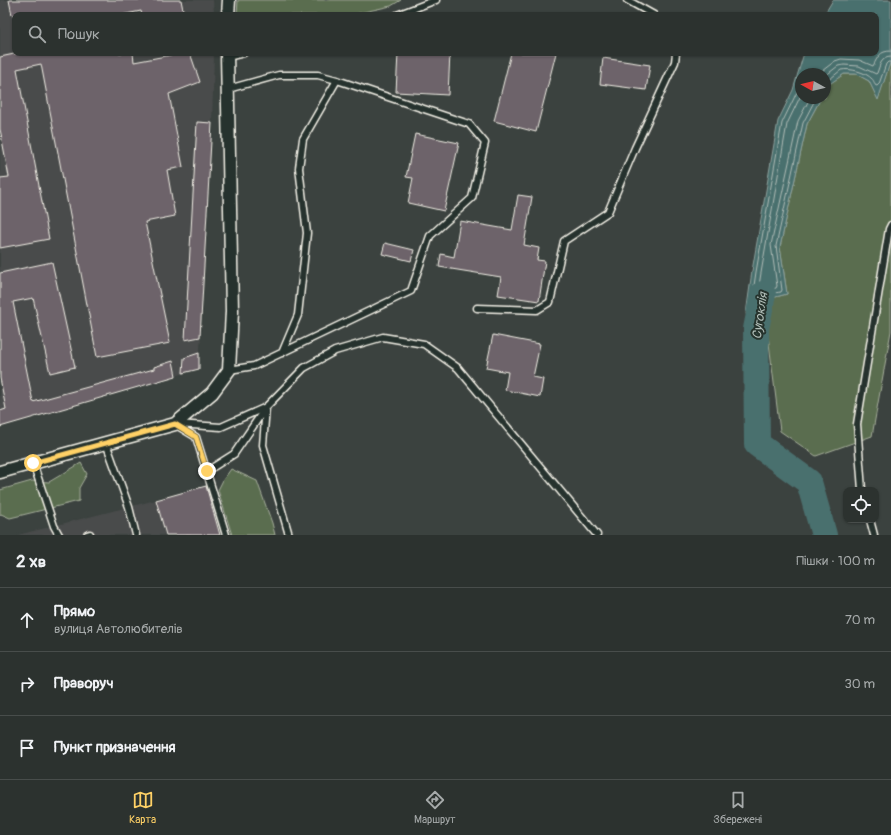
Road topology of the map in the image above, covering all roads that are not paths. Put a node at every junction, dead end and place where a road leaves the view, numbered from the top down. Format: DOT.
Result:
graph roads {
  1 [pos="229,0"];
  2 [pos="436,0"];
  3 [pos="627,0"];
  4 [pos="228,12"];
  5 [pos="405,12"];
  6 [pos="649,12"];
  7 [pos="227,56"];
  8 [pos="676,56"];
  9 [pos="337,80"];
  10 [pos="228,89"];
  11 [pos="891,225"];
  12 [pos="477,308"];
  13 [pos="282,353"];
  14 [pos="229,370"];
  15 [pos="266,407"];
  16 [pos="175,424"];
  17 [pos="106,443"];
  18 [pos="33,463"];
  19 [pos="207,471"];
  20 [pos="0,472"];
  21 [pos="862,487"];
  22 [pos="871,523"];
  23 [pos="59,535"];
  24 [pos="136,535"];
  25 [pos="226,535"];
  26 [pos="289,535"];
  27 [pos="597,535"];
  28 [pos="874,535"];
  1 -- 4 [label="street"];
  2 -- 5 [label="lane"];
  3 -- 6 [label="lane"];
  7 -- 10 [label="street"];
  8 -- 12 [label="lane"];
  9 -- 10 [label="lane"];
  9 -- 13 [label="lane"];
  9 -- 13 [label="lane"];
  10 -- 14 [label="street"];
  11 -- 21 [label="lane"];
  13 -- 14 [label="lane"];
  14 -- 16 [label="street"];
  15 -- 16 [label="lane"];
  15 -- 19 [label="lane"];
  15 -- 26 [label="lane"];
  15 -- 27 [label="lane"];
  16 -- 17 [label="street"];
  16 -- 19 [label="lane"];
  17 -- 18 [label="street"];
  17 -- 24 [label="lane"];
  18 -- 20 [label="street"];
  18 -- 23 [label="lane"];
  19 -- 25 [label="lane"];
  22 -- 28 [label="lane"];
}
